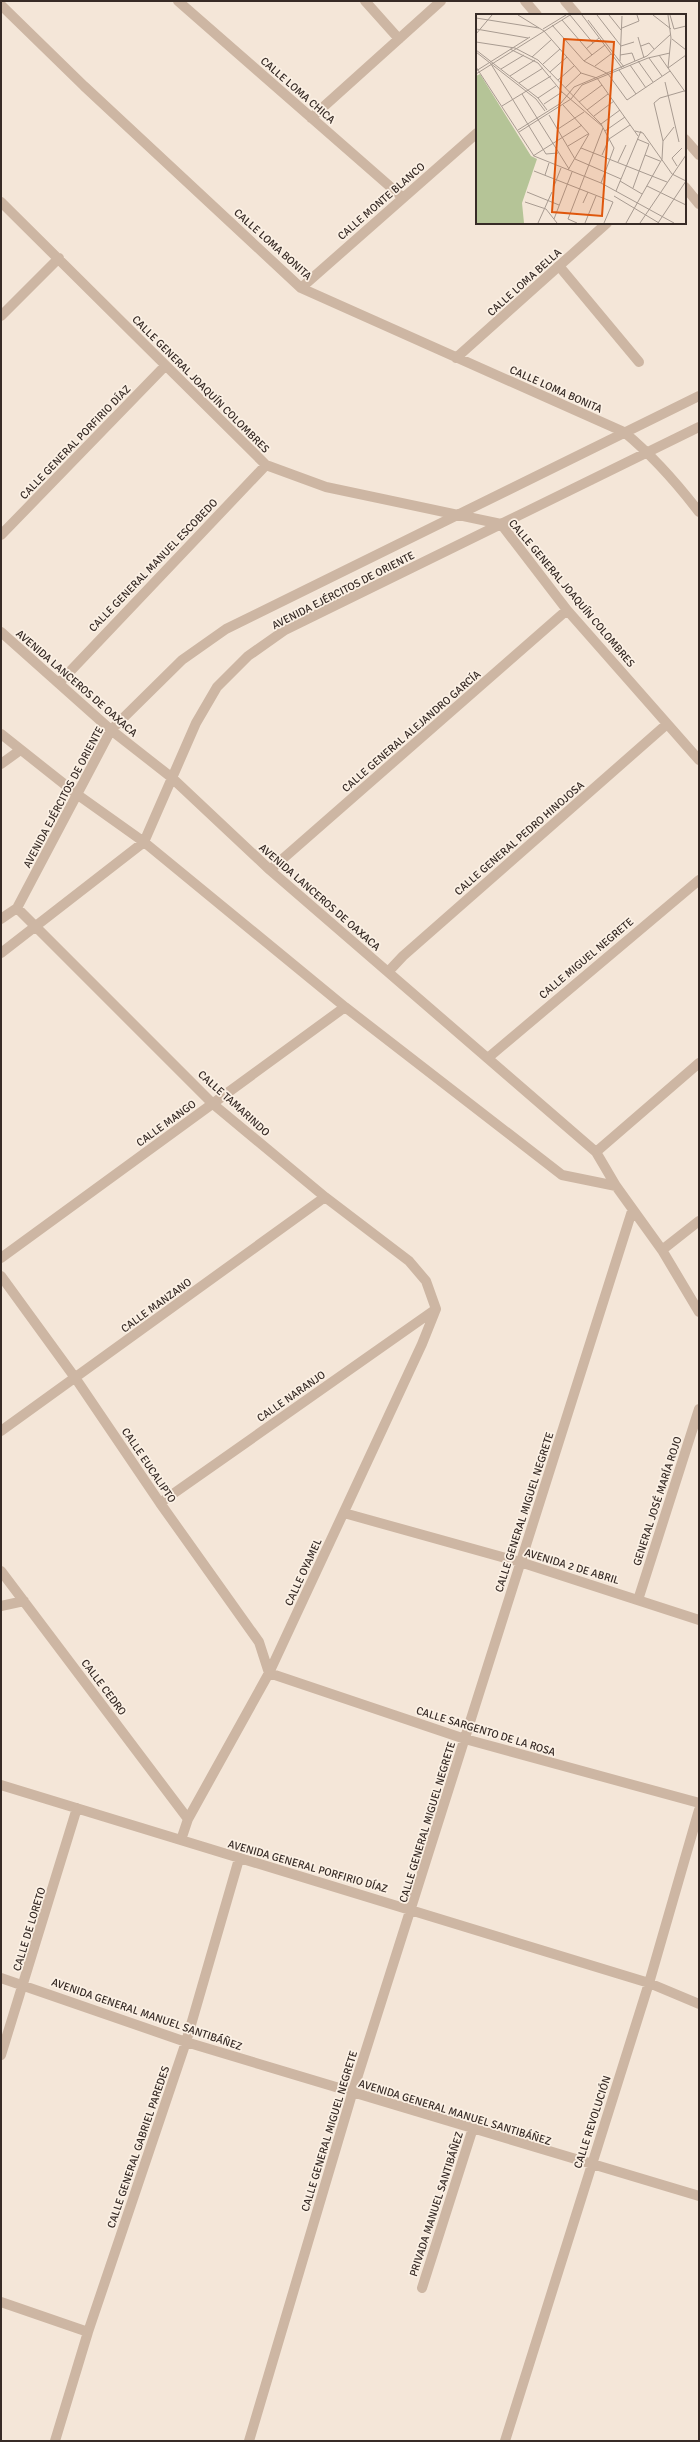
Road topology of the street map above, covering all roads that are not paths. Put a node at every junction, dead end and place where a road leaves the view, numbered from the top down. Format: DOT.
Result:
graph roads {
  1 [pos="178,1"];
  2 [pos="364,1"];
  3 [pos="441,1"];
  4 [pos="525,1"];
  5 [pos="565,1"];
  6 [pos="1,5"];
  7 [pos="536,14"];
  8 [pos="576,14"];
  9 [pos="399,39"];
  10 [pos="311,118"];
  11 [pos="476,134"];
  12 [pos="686,140"];
  13 [pos="699,155"];
  14 [pos="686,188"];
  15 [pos="402,198"];
  16 [pos="1,202"];
  17 [pos="699,204"];
  18 [pos="606,224"];
  19 [pos="59,258"];
  20 [pos="559,266"];
  21 [pos="301,288"];
  22 [pos="1,316"];
  23 [pos="456,358"];
  24 [pos="639,362"];
  25 [pos="165,366"];
  26 [pos="699,396"];
  27 [pos="699,427"];
  28 [pos="624,432"];
  29 [pos="648,452"];
  30 [pos="266,465"];
  31 [pos="699,512"];
  32 [pos="457,514"];
  33 [pos="501,524"];
  34 [pos="1,535"];
  35 [pos="568,610"];
  36 [pos="1,632"];
  37 [pos="58,683"];
  38 [pos="667,724"];
  39 [pos="111,730"];
  40 [pos="1,734"];
  41 [pos="19,751"];
  42 [pos="699,760"];
  43 [pos="1,764"];
  44 [pos="171,777"];
  45 [pos="78,795"];
  46 [pos="144,842"];
  47 [pos="270,870"];
  48 [pos="699,880"];
  49 [pos="17,908"];
  50 [pos="1,920"];
  51 [pos="36,928"];
  52 [pos="1,953"];
  53 [pos="388,972"];
  54 [pos="345,1007"];
  55 [pos="489,1057"];
  56 [pos="699,1063"];
  57 [pos="213,1104"];
  58 [pos="596,1152"];
  59 [pos="616,1186"];
  60 [pos="325,1197"];
  61 [pos="632,1211"];
  62 [pos="699,1221"];
  63 [pos="662,1250"];
  64 [pos="1,1258"];
  65 [pos="1,1276"];
  66 [pos="436,1309"];
  67 [pos="699,1312"];
  68 [pos="76,1379"];
  69 [pos="699,1409"];
  70 [pos="1,1431"];
  71 [pos="160,1503"];
  72 [pos="344,1513"];
  73 [pos="520,1562"];
  74 [pos="1,1570"];
  75 [pos="638,1600"];
  76 [pos="24,1601"];
  77 [pos="1,1606"];
  78 [pos="699,1620"];
  79 [pos="269,1673"];
  80 [pos="465,1739"];
  81 [pos="1,1785"];
  82 [pos="699,1804"];
  83 [pos="77,1808"];
  84 [pos="699,1810"];
  85 [pos="188,1819"];
  86 [pos="181,1840"];
  87 [pos="239,1859"];
  88 [pos="412,1910"];
  89 [pos="1,1978"];
  90 [pos="649,1983"];
  91 [pos="24,1985"];
  92 [pos="699,2004"];
  93 [pos="186,2042"];
  94 [pos="1,2055"];
  95 [pos="352,2094"];
  96 [pos="473,2128"];
  97 [pos="590,2165"];
  98 [pos="699,2196"];
  99 [pos="422,2288"];
  100 [pos="1,2302"];
  101 [pos="88,2332"];
  102 [pos="55,2441"];
  103 [pos="249,2441"];
  104 [pos="505,2441"];
  1 -- 10 [label="street, CALLE LOMA CHICA"];
  2 -- 9 [label="street"];
  3 -- 9 [label="street"];
  4 -- 7 [label="street"];
  5 -- 8 [label="street"];
  6 -- 21 [label="street, CALLE LOMA BONITA"];
  9 -- 10 [label="street"];
  10 -- 15 [label="street, CALLE LOMA CHICA"];
  11 -- 15 [label="street, CALLE MONTE BLANCO"];
  12 -- 13 [label="street"];
  14 -- 17 [label="street"];
  15 -- 21 [label="street, CALLE MONTE BLANCO"];
  16 -- 19 [label="street, CALLE GENERAL JOAQUÍN COLOMBRES"];
  18 -- 20 [label="street, CALLE LOMA BELLA"];
  19 -- 22 [label="street"];
  19 -- 25 [label="street, CALLE GENERAL JOAQUÍN COLOMBRES"];
  20 -- 23 [label="street, CALLE LOMA BELLA"];
  20 -- 24 [label="street"];
  21 -- 23 [label="street, CALLE LOMA BONITA"];
  23 -- 28 [label="street, CALLE LOMA BONITA"];
  25 -- 30 [label="street, CALLE GENERAL JOAQUÍN COLOMBRES"];
  25 -- 34 [label="street, CALLE GENERAL PORFIRIO DÍAZ"];
  26 -- 28 [label="street, AVENIDA EJÉRCITOS DE ORIENTE"];
  27 -- 29 [label="street, AVENIDA EJÉRCITOS DE ORIENTE"];
  28 -- 29 [label="street, CALLE LOMA BONITA"];
  28 -- 32 [label="street, AVENIDA EJÉRCITOS DE ORIENTE"];
  29 -- 31 [label="street, CALLE LOMA BONITA"];
  29 -- 33 [label="street, AVENIDA EJÉRCITOS DE ORIENTE"];
  30 -- 32 [label="street, CALLE GENERAL JOAQUÍN COLOMBRES"];
  30 -- 37 [label="street, CALLE GENERAL MANUEL ESCOBEDO"];
  32 -- 33 [label="street, CALLE GENERAL JOAQUÍN COLOMBRES"];
  32 -- 39 [label="street, AVENIDA EJÉRCITOS DE ORIENTE"];
  33 -- 35 [label="street, CALLE GENERAL JOAQUÍN COLOMBRES"];
  33 -- 44 [label="street, AVENIDA EJÉRCITOS DE ORIENTE"];
  35 -- 38 [label="street, CALLE GENERAL JOAQUÍN COLOMBRES"];
  35 -- 47 [label="street, CALLE GENERAL ALEJANDRO GARCÍA"];
  36 -- 37 [label="street, AVENIDA LANCEROS DE OAXACA"];
  37 -- 39 [label="street, AVENIDA LANCEROS DE OAXACA"];
  38 -- 42 [label="street, CALLE GENERAL JOAQUÍN COLOMBRES"];
  38 -- 53 [label="street, CALLE GENERAL PEDRO HINOJOSA"];
  39 -- 44 [label="street, AVENIDA LANCEROS DE OAXACA"];
  39 -- 45 [label="street, AVENIDA EJÉRCITOS DE ORIENTE"];
  40 -- 41 [label="street"];
  41 -- 43 [label="street"];
  41 -- 45 [label="street"];
  44 -- 46 [label="street, AVENIDA EJÉRCITOS DE ORIENTE"];
  44 -- 47 [label="street, AVENIDA LANCEROS DE OAXACA"];
  45 -- 46 [label="street"];
  45 -- 49 [label="street, AVENIDA EJÉRCITOS DE ORIENTE"];
  46 -- 51 [label="street, AVENIDA EJÉRCITOS DE ORIENTE"];
  46 -- 54 [label="street"];
  47 -- 53 [label="street, AVENIDA LANCEROS DE OAXACA"];
  48 -- 55 [label="street, CALLE MIGUEL NEGRETE"];
  49 -- 50 [label="street, AVENIDA EJÉRCITOS DE ORIENTE"];
  49 -- 51 [label="street, CALLE TAMARINDO"];
  51 -- 52 [label="street, AVENIDA EJÉRCITOS DE ORIENTE"];
  51 -- 57 [label="street, CALLE TAMARINDO"];
  53 -- 55 [label="street, AVENIDA LANCEROS DE OAXACA"];
  54 -- 57 [label="street, CALLE MANGO"];
  54 -- 59 [label="street"];
  55 -- 58 [label="street, AVENIDA LANCEROS DE OAXACA"];
  56 -- 58 [label="street"];
  57 -- 60 [label="street, CALLE TAMARINDO"];
  57 -- 64 [label="street, CALLE MANGO"];
  58 -- 59 [label="street, AVENIDA LANCEROS DE OAXACA"];
  59 -- 61 [label="street, AVENIDA LANCEROS DE OAXACA"];
  60 -- 66 [label="street, CALLE TAMARINDO"];
  60 -- 68 [label="street, CALLE MANZANO"];
  61 -- 63 [label="street, AVENIDA LANCEROS DE OAXACA"];
  61 -- 73 [label="street, CALLE GENERAL MIGUEL NEGRETE"];
  62 -- 63 [label="street"];
  63 -- 67 [label="street, AVENIDA LANCEROS DE OAXACA"];
  65 -- 68 [label="street, CALLE EUCALIPTO"];
  66 -- 71 [label="street, CALLE NARANJO"];
  66 -- 72 [label="street, CALLE OYAMEL"];
  68 -- 70 [label="street, CALLE MANZANO"];
  68 -- 71 [label="street, CALLE EUCALIPTO"];
  69 -- 75 [label="street, GENERAL JOSÉ MARÍA ROJO"];
  71 -- 79 [label="street, CALLE EUCALIPTO"];
  72 -- 73 [label="street, AVENIDA 2 DE ABRIL"];
  72 -- 79 [label="street, CALLE OYAMEL"];
  73 -- 75 [label="street, AVENIDA 2 DE ABRIL"];
  73 -- 80 [label="street, CALLE GENERAL MIGUEL NEGRETE"];
  74 -- 76 [label="street, CALLE CEDRO"];
  75 -- 78 [label="street, AVENIDA 2 DE ABRIL"];
  76 -- 77 [label="street"];
  76 -- 85 [label="street, CALLE CEDRO"];
  79 -- 80 [label="street, CALLE SARGENTO DE LA ROSA"];
  79 -- 85 [label="street, CALLE OYAMEL"];
  80 -- 82 [label="street, CALLE SARGENTO DE LA ROSA"];
  80 -- 88 [label="street, CALLE GENERAL MIGUEL NEGRETE"];
  81 -- 83 [label="street, AVENIDA GENERAL PORFIRIO DÍAZ"];
  83 -- 86 [label="street, AVENIDA GENERAL PORFIRIO DÍAZ"];
  83 -- 91 [label="street, CALLE DE LORETO"];
  84 -- 90 [label="street, CALLE REVOLUCIÓN"];
  85 -- 86 [label="street, CALLE OYAMEL"];
  86 -- 87 [label="street, AVENIDA GENERAL PORFIRIO DÍAZ"];
  87 -- 88 [label="street, AVENIDA GENERAL PORFIRIO DÍAZ"];
  87 -- 93 [label="street, CALLE GENERAL GABRIEL PAREDES"];
  88 -- 90 [label="street, AVENIDA GENERAL PORFIRIO DÍAZ"];
  88 -- 95 [label="street, CALLE GENERAL MIGUEL NEGRETE"];
  89 -- 91 [label="street, AVENIDA GENERAL MANUEL SANTIBÁÑEZ"];
  90 -- 92 [label="street, AVENIDA GENERAL PORFIRIO DÍAZ"];
  90 -- 97 [label="street, CALLE REVOLUCIÓN"];
  91 -- 93 [label="street, AVENIDA GENERAL MANUEL SANTIBÁÑEZ"];
  91 -- 94 [label="street, CALLE DE LORETO"];
  93 -- 95 [label="street, AVENIDA GENERAL MANUEL SANTIBÁÑEZ"];
  93 -- 101 [label="street, CALLE GENERAL GABRIEL PAREDES"];
  95 -- 96 [label="street, AVENIDA GENERAL MANUEL SANTIBÁÑEZ"];
  95 -- 103 [label="street, CALLE GENERAL MIGUEL NEGRETE"];
  96 -- 97 [label="street, AVENIDA GENERAL MANUEL SANTIBÁÑEZ"];
  96 -- 99 [label="street, PRIVADA MANUEL SANTIBÁÑEZ"];
  97 -- 98 [label="street, AVENIDA GENERAL MANUEL SANTIBÁÑEZ"];
  97 -- 104 [label="street, CALLE REVOLUCIÓN"];
  100 -- 101 [label="street"];
  101 -- 102 [label="street, CALLE GENERAL GABRIEL PAREDES"];
}
